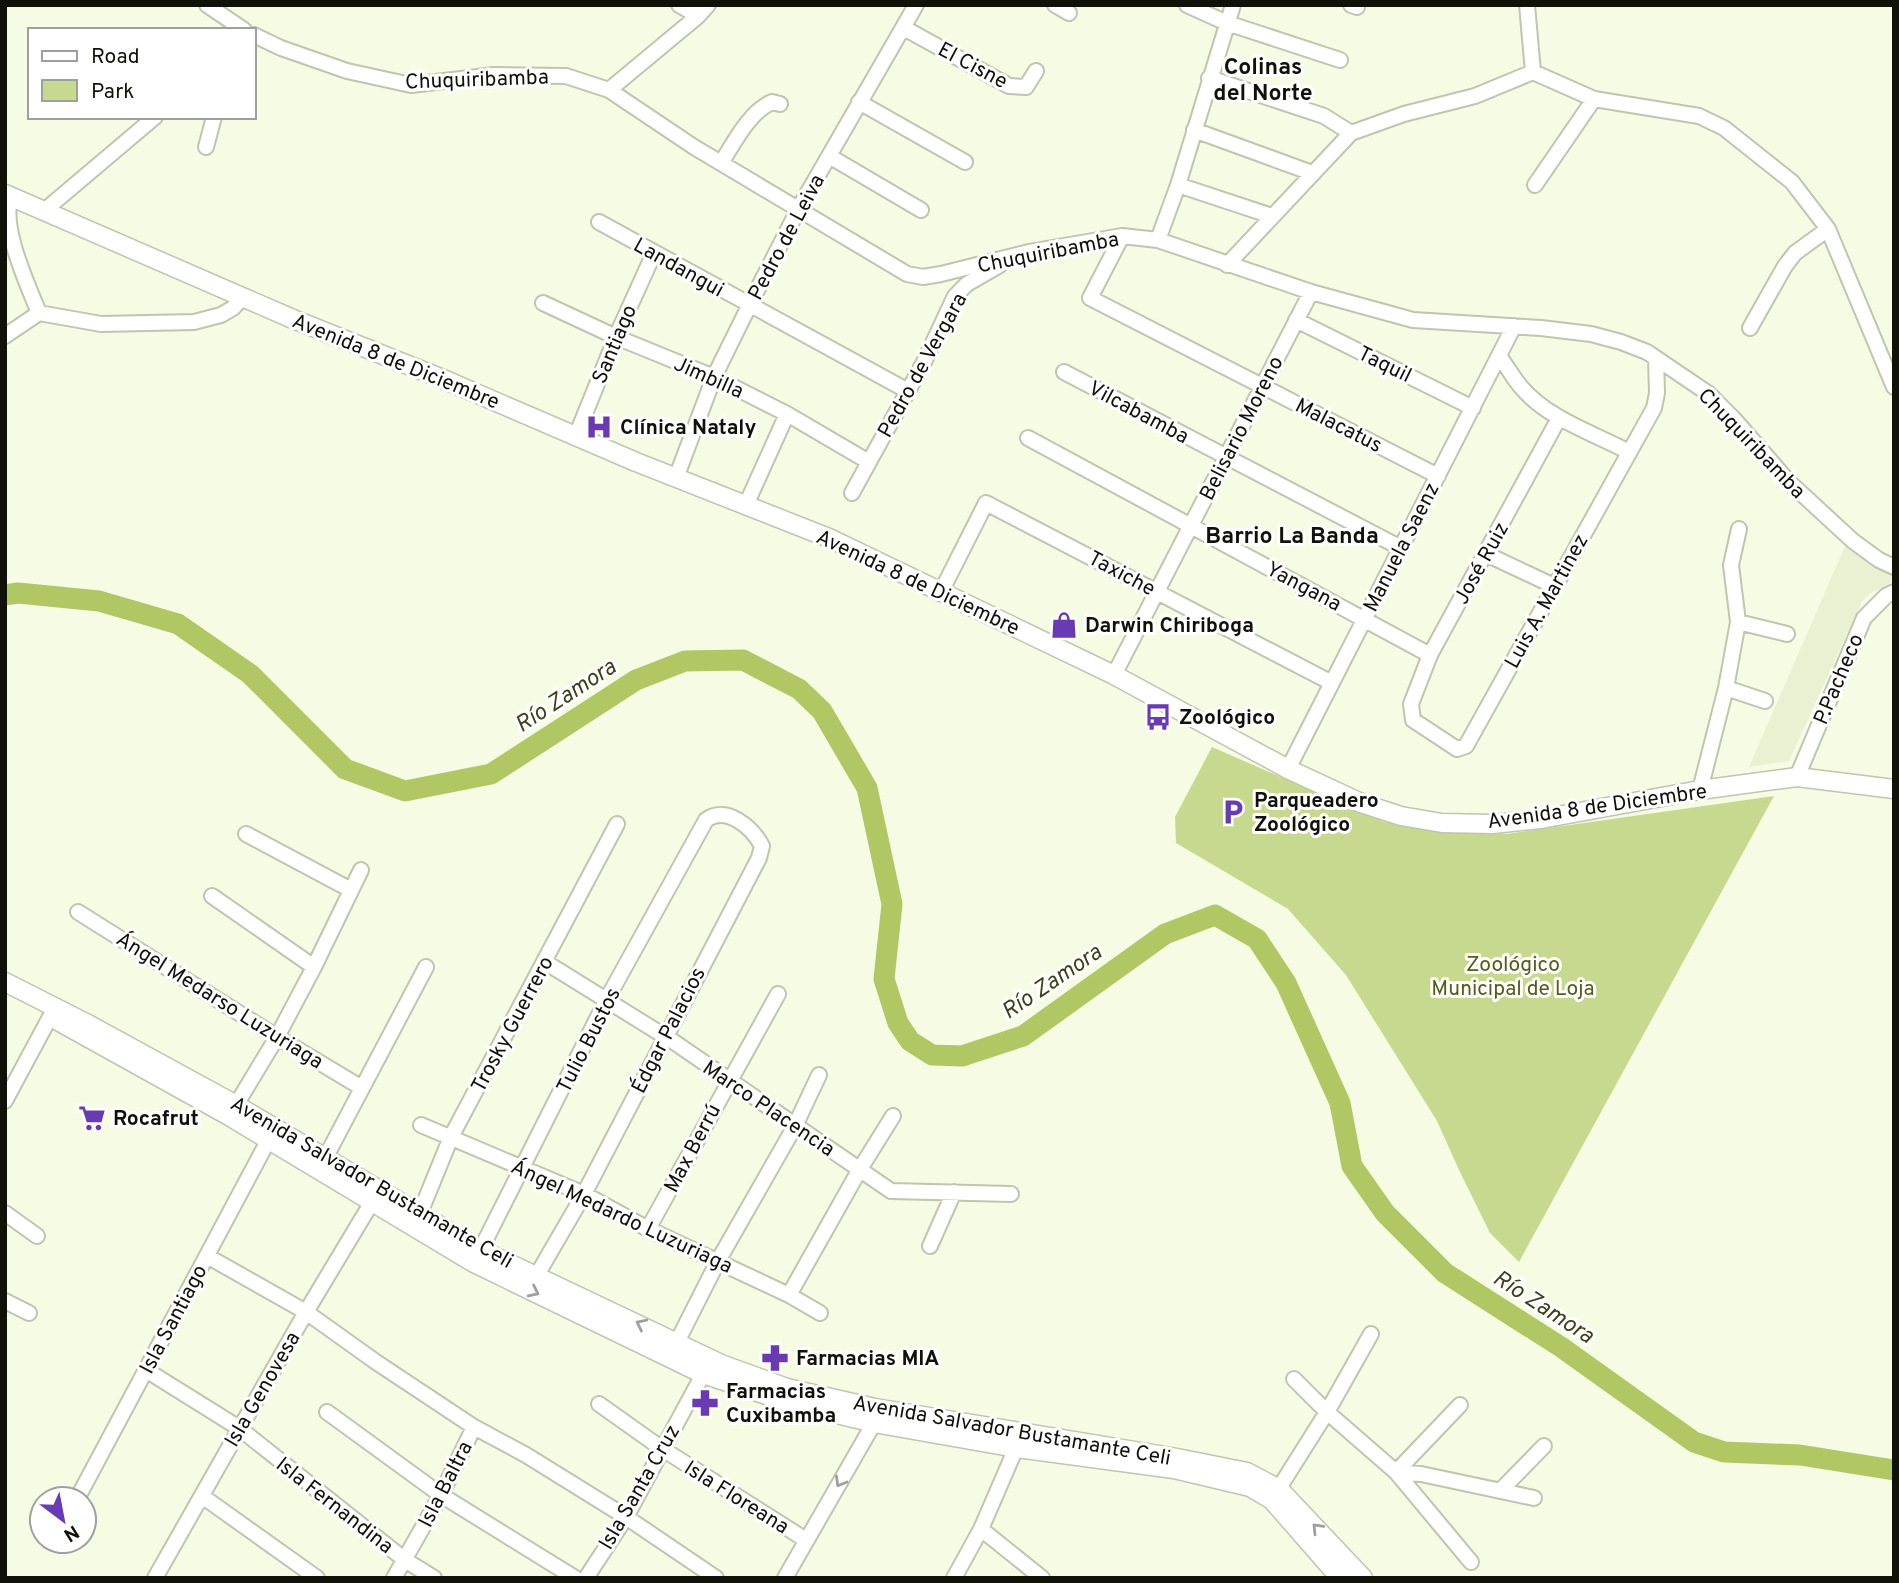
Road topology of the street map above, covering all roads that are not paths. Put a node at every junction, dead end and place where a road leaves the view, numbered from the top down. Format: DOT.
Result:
graph roads {
  1 [pos="207,5"];
  2 [pos="679,5"];
  3 [pos="916,5"];
  4 [pos="1055,5"];
  5 [pos="1187,5"];
  6 [pos="1233,5"];
  7 [pos="1527,5"];
  8 [pos="703,11"];
  9 [pos="1069,13"];
  10 [pos="1227,23"];
  11 [pos="238,28"];
  12 [pos="904,28"];
  13 [pos="256,36"];
  14 [pos="1340,60"];
  15 [pos="1036,71"];
  16 [pos="1533,72"];
  17 [pos="1209,78"];
  18 [pos="609,90"];
  19 [pos="1594,99"];
  20 [pos="859,102"];
  21 [pos="780,104"];
  22 [pos="153,119"];
  23 [pos="213,119"];
  24 [pos="1195,130"];
  25 [pos="1351,133"];
  26 [pos="206,147"];
  27 [pos="829,156"];
  28 [pos="965,162"];
  29 [pos="721,163"];
  30 [pos="1312,173"];
  31 [pos="1178,185"];
  32 [pos="1535,185"];
  33 [pos="8,195"];
  34 [pos="799,208"];
  35 [pos="921,210"];
  36 [pos="45,211"];
  37 [pos="1272,216"];
  38 [pos="599,222"];
  39 [pos="1828,229"];
  40 [pos="1122,236"];
  41 [pos="1158,240"];
  42 [pos="654,253"];
  43 [pos="1013,257"];
  44 [pos="1227,265"];
  45 [pos="1311,292"];
  46 [pos="242,298"];
  47 [pos="543,303"];
  48 [pos="749,306"];
  49 [pos="39,313"];
  50 [pos="1296,320"];
  51 [pos="1514,326"];
  52 [pos="1750,328"];
  53 [pos="5,337"];
  54 [pos="616,337"];
  55 [pos="1499,356"];
  56 [pos="1656,358"];
  57 [pos="1064,372"];
  58 [pos="714,377"];
  59 [pos="1263,386"];
  60 [pos="1894,387"];
  61 [pos="908,391"];
  62 [pos="1473,408"];
  63 [pos="787,414"];
  64 [pos="1559,418"];
  65 [pos="576,436"];
  66 [pos="1028,438"];
  67 [pos="1629,452"];
  68 [pos="1226,457"];
  69 [pos="869,462"];
  70 [pos="1438,476"];
  71 [pos="676,478"];
  72 [pos="852,493"];
  73 [pos="746,505"];
  74 [pos="1191,525"];
  75 [pos="1739,529"];
  76 [pos="1401,548"];
  77 [pos="1486,554"];
  78 [pos="1894,567"];
  79 [pos="1554,586"];
  80 [pos="941,592"];
  81 [pos="1157,592"];
  82 [pos="1894,592"];
  83 [pos="1365,619"];
  84 [pos="1738,622"];
  85 [pos="1787,634"];
  86 [pos="1430,655"];
  87 [pos="1114,675"];
  88 [pos="1332,683"];
  89 [pos="1726,688"];
  90 [pos="1765,701"];
  91 [pos="1410,712"];
  92 [pos="1288,769"];
  93 [pos="1797,777"];
  94 [pos="1894,789"];
  95 [pos="1700,790"];
  96 [pos="706,820"];
  97 [pos="617,824"];
  98 [pos="246,834"];
  99 [pos="361,870"];
  100 [pos="351,890"];
  101 [pos="212,896"];
  102 [pos="78,912"];
  103 [pos="545,962"];
  104 [pos="314,967"];
  105 [pos="426,967"];
  106 [pos="5,982"];
  107 [pos="778,994"];
  108 [pos="5,995"];
  109 [pos="607,999"];
  110 [pos="50,1017"];
  111 [pos="276,1037"];
  112 [pos="664,1037"];
  113 [pos="141,1060"];
  114 [pos="819,1075"];
  115 [pos="729,1080"];
  116 [pos="362,1088"];
  117 [pos="5,1101"];
  118 [pos="236,1105"];
  119 [pos="893,1116"];
  120 [pos="421,1125"];
  121 [pos="795,1126"];
  122 [pos="451,1138"];
  123 [pos="269,1139"];
  124 [pos="323,1163"];
  125 [pos="523,1169"];
  126 [pos="860,1169"];
  127 [pos="954,1192"];
  128 [pos="584,1194"];
  129 [pos="1011,1194"];
  130 [pos="372,1202"];
  131 [pos="5,1213"];
  132 [pos="418,1220"];
  133 [pos="649,1229"];
  134 [pos="37,1236"];
  135 [pos="930,1246"];
  136 [pos="207,1256"];
  137 [pos="478,1256"];
  138 [pos="718,1261"];
  139 [pos="537,1275"];
  140 [pos="789,1295"];
  141 [pos="5,1301"];
  142 [pos="306,1312"];
  143 [pos="29,1313"];
  144 [pos="820,1313"];
  145 [pos="1371,1334"];
  146 [pos="673,1349"];
  147 [pos="707,1367"];
  148 [pos="146,1370"];
  149 [pos="1294,1379"];
  150 [pos="600,1404"];
  151 [pos="1460,1405"];
  152 [pos="327,1412"];
  153 [pos="1327,1412"];
  154 [pos="876,1416"];
  155 [pos="474,1427"];
  156 [pos="239,1428"];
  157 [pos="1544,1446"];
  158 [pos="661,1448"];
  159 [pos="1016,1448"];
  160 [pos="1396,1472"];
  161 [pos="84,1485"];
  162 [pos="1500,1491"];
  163 [pos="441,1495"];
  164 [pos="1275,1495"];
  165 [pos="202,1496"];
  166 [pos="1534,1498"];
  167 [pos="625,1517"];
  168 [pos="981,1530"];
  169 [pos="806,1540"];
  170 [pos="1334,1558"];
  171 [pos="405,1560"];
  172 [pos="1471,1562"];
  173 [pos="155,1578"];
  174 [pos="317,1578"];
  175 [pos="394,1578"];
  176 [pos="434,1578"];
  177 [pos="575,1578"];
  178 [pos="586,1578"];
  179 [pos="716,1578"];
  180 [pos="785,1578"];
  181 [pos="954,1578"];
  182 [pos="1042,1578"];
  183 [pos="1340,1578"];
  184 [pos="1363,1578"];
  1 -- 11 [label="street"];
  2 -- 8 [label="street"];
  3 -- 12 [label="street, Pedro de Leiva"];
  4 -- 9 [label="street"];
  5 -- 10 [label="street"];
  6 -- 10 [label="street"];
  7 -- 16 [label="street"];
  8 -- 18 [label="street"];
  10 -- 14 [label="street"];
  10 -- 17 [label="street"];
  12 -- 15 [label="street, El Cisne"];
  12 -- 20 [label="street, Pedro de Leiva"];
  13 -- 18 [label="street, Chuquiribamba"];
  16 -- 19 [label="street"];
  16 -- 25 [label="street"];
  17 -- 24 [label="street"];
  17 -- 25 [label="street"];
  18 -- 29 [label="street, Chuquiribamba"];
  19 -- 32 [label="street"];
  19 -- 39 [label="street"];
  20 -- 27 [label="street, Pedro de Leiva"];
  20 -- 28 [label="street"];
  21 -- 29 [label="street"];
  22 -- 36 [label="street"];
  23 -- 26 [label="street"];
  24 -- 30 [label="street"];
  24 -- 31 [label="street"];
  25 -- 30 [label="street"];
  27 -- 34 [label="street, Pedro de Leiva"];
  27 -- 35 [label="street"];
  29 -- 34 [label="street, Chuquiribamba"];
  30 -- 37 [label="street"];
  31 -- 37 [label="street"];
  31 -- 41 [label="street"];
  33 -- 36 [label="main road, Avenida 8 de Diciembre"];
  33 -- 49 [label="street"];
  34 -- 43 [label="street, Chuquiribamba"];
  34 -- 48 [label="street, Pedro de Leiva"];
  36 -- 46 [label="main road, Avenida 8 de Diciembre"];
  37 -- 44 [label="street"];
  38 -- 42 [label="street, Landangui"];
  39 -- 52 [label="street"];
  39 -- 60 [label="street"];
  40 -- 41 [label="street, Chuquiribamba"];
  40 -- 43 [label="street, Chuquiribamba"];
  40 -- 59 [label="street, Malacatus"];
  41 -- 44 [label="street, Chuquiribamba"];
  42 -- 48 [label="street, Landangui"];
  42 -- 54 [label="street, Santiago"];
  43 -- 61 [label="street, Pedro de Vergara"];
  44 -- 45 [label="street, Chuquiribamba"];
  45 -- 50 [label="street, Belisario Moreno"];
  45 -- 51 [label="street, Chuquiribamba"];
  46 -- 49 [label="street"];
  46 -- 65 [label="main road, Avenida 8 de Diciembre"];
  47 -- 54 [label="street, Jimbilla"];
  48 -- 58 [label="street, Pedro de Leiva"];
  48 -- 61 [label="street, Landangui"];
  49 -- 53 [label="street"];
  50 -- 59 [label="street, Belisario Moreno"];
  50 -- 62 [label="street, Taquil"];
  51 -- 55 [label="street, Manuela Saenz"];
  51 -- 56 [label="street, Chuquiribamba"];
  54 -- 58 [label="street, Jimbilla"];
  54 -- 65 [label="street, Santiago"];
  55 -- 62 [label="street, Manuela Saenz"];
  55 -- 64 [label="street"];
  56 -- 67 [label="street, Luis A. Martinez"];
  56 -- 78 [label="street, Chuquiribamba"];
  57 -- 68 [label="street, Vilcabamba"];
  58 -- 63 [label="street, Jimbilla"];
  58 -- 71 [label="street, Pedro de Leiva"];
  59 -- 68 [label="street, Belisario Moreno"];
  59 -- 70 [label="street, Malacatus"];
  61 -- 69 [label="street, Pedro de Vergara"];
  62 -- 70 [label="street, Manuela Saenz"];
  63 -- 69 [label="street, Jimbilla"];
  63 -- 73 [label="street"];
  64 -- 67 [label="street"];
  64 -- 77 [label="street, José Ruiz"];
  65 -- 71 [label="main road, Avenida 8 de Diciembre"];
  66 -- 74 [label="street, Yangana"];
  67 -- 79 [label="street, Luis A. Martinez"];
  68 -- 74 [label="street, Belisario Moreno"];
  68 -- 76 [label="street, Vilcabamba"];
  69 -- 72 [label="street, Pedro de Vergara"];
  70 -- 76 [label="street, Manuela Saenz"];
  71 -- 73 [label="main road, Avenida 8 de Diciembre"];
  73 -- 80 [label="main road, Avenida 8 de Diciembre"];
  74 -- 81 [label="street, Belisario Moreno"];
  74 -- 83 [label="street, Yangana"];
  75 -- 84 [label="street"];
  76 -- 83 [label="street, Manuela Saenz"];
  77 -- 79 [label="street"];
  77 -- 86 [label="street, José Ruiz"];
  79 -- 91 [label="street, Luis A. Martinez"];
  80 -- 81 [label="street, Taxiche"];
  80 -- 87 [label="main road, Avenida 8 de Diciembre"];
  81 -- 87 [label="street, Belisario Moreno"];
  81 -- 88 [label="street, Taxiche"];
  82 -- 93 [label="street, P.Pacheco"];
  83 -- 86 [label="street, Yangana"];
  83 -- 88 [label="street, Manuela Saenz"];
  84 -- 85 [label="street"];
  84 -- 89 [label="street"];
  86 -- 91 [label="street, José Ruiz"];
  87 -- 92 [label="main road, Avenida 8 de Diciembre"];
  88 -- 92 [label="street, Manuela Saenz"];
  89 -- 90 [label="street"];
  89 -- 95 [label="street"];
  92 -- 95 [label="main road, Avenida 8 de Diciembre"];
  93 -- 94 [label="main road, Avenida 8 de Diciembre"];
  93 -- 95 [label="main road, Avenida 8 de Diciembre"];
  96 -- 109 [label="street, Tulio Bustos"];
  96 -- 112 [label="street, Édgar Palacios"];
  97 -- 103 [label="street, Trosky Guerrero"];
  98 -- 100 [label="street"];
  99 -- 100 [label="street"];
  100 -- 104 [label="street"];
  101 -- 104 [label="street"];
  102 -- 111 [label="street, Ángel Medarso Luzuriaga"];
  103 -- 109 [label="street, Marco Placencia"];
  103 -- 122 [label="street, Trosky Guerrero"];
  104 -- 111 [label="street"];
  105 -- 116 [label="street"];
  106 -- 113 [label="main road, Avenida Salvador Bustamante Celi"];
  107 -- 115 [label="street, Max Berrú"];
  108 -- 110 [label="main road, Avenida Salvador Bustamante Celi"];
  109 -- 112 [label="street, Marco Placencia"];
  109 -- 125 [label="street, Tulio Bustos"];
  110 -- 113 [label="main road, Avenida Salvador Bustamante Celi"];
  110 -- 117 [label="street"];
  111 -- 116 [label="street, Ángel Medarso Luzuriaga"];
  111 -- 118 [label="street"];
  112 -- 115 [label="street, Marco Placencia"];
  112 -- 128 [label="street, Édgar Palacios"];
  113 -- 118 [label="main road, Avenida Salvador Bustamante Celi"];
  113 -- 123 [label="main road, Avenida Salvador Bustamante Celi"];
  114 -- 121 [label="street"];
  115 -- 121 [label="street, Marco Placencia"];
  115 -- 133 [label="street, Max Berrú"];
  116 -- 124 [label="street"];
  118 -- 124 [label="main road, Avenida Salvador Bustamante Celi"];
  119 -- 126 [label="street"];
  120 -- 122 [label="street, Ángel Medardo Luzuriaga"];
  121 -- 126 [label="street, Marco Placencia"];
  121 -- 138 [label="street"];
  122 -- 125 [label="street, Ángel Medardo Luzuriaga"];
  122 -- 132 [label="street, Trosky Guerrero"];
  123 -- 124 [label="main road, Avenida Salvador Bustamante Celi"];
  123 -- 136 [label="street, Isla Santiago"];
  124 -- 130 [label="main road, Avenida Salvador Bustamante Celi"];
  124 -- 132 [label="main road, Avenida Salvador Bustamante Celi"];
  125 -- 128 [label="street, Ángel Medardo Luzuriaga"];
  125 -- 137 [label="street, Tulio Bustos"];
  126 -- 127 [label="street, Marco Placencia"];
  126 -- 140 [label="street"];
  127 -- 129 [label="street, Marco Placencia"];
  127 -- 135 [label="street"];
  128 -- 133 [label="street, Ángel Medardo Luzuriaga"];
  128 -- 139 [label="street, Édgar Palacios"];
  130 -- 132 [label="main road, Avenida Salvador Bustamante Celi"];
  130 -- 142 [label="street, Isla Genovesa"];
  131 -- 134 [label="street"];
  132 -- 137 [label="main road, Avenida Salvador Bustamante Celi"];
  133 -- 138 [label="street, Ángel Medardo Luzuriaga"];
  136 -- 142 [label="street"];
  136 -- 148 [label="street, Isla Santiago"];
  137 -- 139 [label="main road, Avenida Salvador Bustamante Celi"];
  137 -- 146 [label="main road, Avenida Salvador Bustamante Celi, one-way"];
  138 -- 140 [label="street, Ángel Medardo Luzuriaga"];
  138 -- 146 [label="street"];
  146 -- 139 [label="main road, Avenida Salvador Bustamante Celi, one-way"];
  140 -- 144 [label="street, Ángel Medardo Luzuriaga"];
  141 -- 143 [label="street"];
  142 -- 155 [label="street"];
  142 -- 156 [label="street, Isla Genovesa"];
  145 -- 153 [label="street"];
  146 -- 147 [label="main road, Avenida Salvador Bustamante Celi"];
  147 -- 154 [label="main road, Avenida Salvador Bustamante Celi"];
  147 -- 158 [label="street, Isla Santa Cruz"];
  148 -- 156 [label="street, Isla Fernandina"];
  148 -- 161 [label="street, Isla Santiago"];
  149 -- 153 [label="street"];
  150 -- 158 [label="street, Isla Floreana"];
  151 -- 160 [label="street"];
  152 -- 163 [label="street"];
  153 -- 160 [label="street"];
  153 -- 164 [label="street"];
  154 -- 159 [label="main road, Avenida Salvador Bustamante Celi"];
  154 -- 164 [label="main road, Avenida Salvador Bustamante Celi"];
  154 -- 169 [label="street, one-way"];
  155 -- 163 [label="street, Isla Baltra"];
  155 -- 167 [label="street"];
  156 -- 165 [label="street, Isla Genovesa"];
  156 -- 171 [label="street, Isla Fernandina"];
  157 -- 162 [label="street"];
  158 -- 167 [label="street, Isla Santa Cruz"];
  158 -- 169 [label="street, Isla Floreana"];
  159 -- 164 [label="main road, Avenida Salvador Bustamante Celi"];
  159 -- 168 [label="street"];
  160 -- 162 [label="street"];
  160 -- 172 [label="street"];
  162 -- 166 [label="street"];
  163 -- 171 [label="street, Isla Baltra"];
  163 -- 177 [label="street"];
  164 -- 170 [label="main road, Avenida Salvador Bustamante Celi"];
  165 -- 173 [label="street, Isla Genovesa"];
  165 -- 174 [label="street"];
  167 -- 178 [label="street, Isla Santa Cruz"];
  167 -- 179 [label="street"];
  168 -- 181 [label="street"];
  168 -- 182 [label="street"];
  169 -- 180 [label="street"];
  170 -- 183 [label="main road, Avenida Salvador Bustamante Celi"];
  170 -- 184 [label="main road, Avenida Salvador Bustamante Celi"];
  171 -- 175 [label="street, Isla Baltra"];
  171 -- 176 [label="street, Isla Fernandina"];
}
